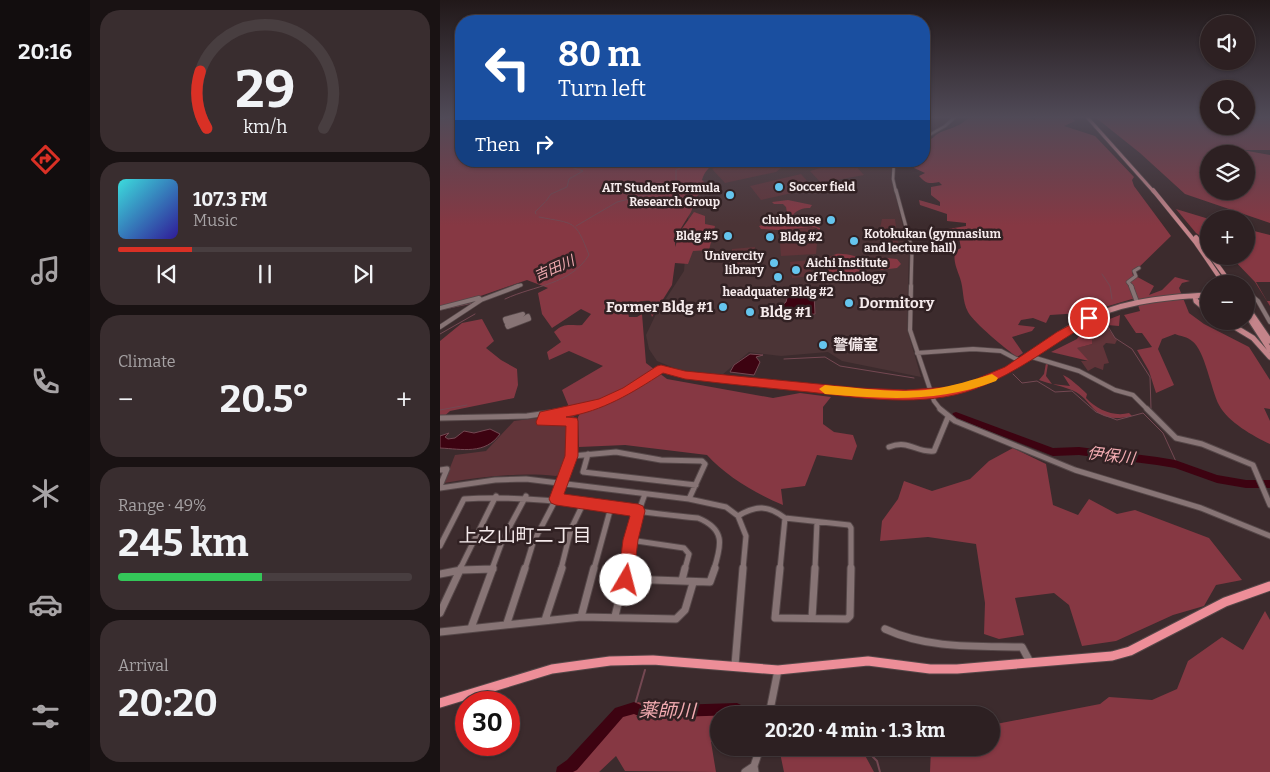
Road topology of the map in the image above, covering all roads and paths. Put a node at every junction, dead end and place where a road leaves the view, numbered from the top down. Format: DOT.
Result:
graph roads {
  1 [pos="1120,153"];
  2 [pos="1125,153"];
  3 [pos="894,167"];
  4 [pos="1200,243"];
  5 [pos="1139,268"];
  6 [pos="1218,275"];
  7 [pos="521,285"];
  8 [pos="1195,296"];
  9 [pos="1200,296"];
  10 [pos="1255,299"];
  11 [pos="481,300"];
  12 [pos="1200,300"];
  13 [pos="1138,302"];
  14 [pos="1200,304"];
  15 [pos="440,308"];
  16 [pos="529,319"];
  17 [pos="1255,319"];
  18 [pos="1270,322"];
  19 [pos="440,327"];
  20 [pos="1255,327"];
  21 [pos="1240,330"];
  22 [pos="1270,341"];
  23 [pos="1270,350"];
  24 [pos="917,353"];
  25 [pos="1270,356"];
  26 [pos="1022,362"];
  27 [pos="661,369"];
  28 [pos="930,394"];
  29 [pos="544,415"];
  30 [pos="948,417"];
  31 [pos="440,418"];
  32 [pos="890,447"];
  33 [pos="588,454"];
  34 [pos="572,456"];
  35 [pos="440,470"];
  36 [pos="561,483"];
  37 [pos="696,485"];
  38 [pos="440,487"];
  39 [pos="645,494"];
  40 [pos="496,496"];
  41 [pos="526,496"];
  42 [pos="556,499"];
  43 [pos="689,499"];
  44 [pos="584,502"];
  45 [pos="1270,505"];
  46 [pos="610,507"];
  47 [pos="638,511"];
  48 [pos="738,516"];
  49 [pos="785,518"];
  50 [pos="817,522"];
  51 [pos="1270,536"];
  52 [pos="630,540"];
  53 [pos="440,546"];
  54 [pos="493,569"];
  55 [pos="461,570"];
  56 [pos="440,574"];
  57 [pos="626,580"];
  58 [pos="682,580"];
  59 [pos="693,582"];
  60 [pos="1270,586"];
  61 [pos="440,613"];
  62 [pos="615,616"];
  63 [pos="581,617"];
  64 [pos="812,618"];
  65 [pos="545,620"];
  66 [pos="507,623"];
  67 [pos="470,628"];
  68 [pos="885,629"];
  69 [pos="440,632"];
  70 [pos="1030,662"];
  71 [pos="735,666"];
  72 [pos="778,670"];
  73 [pos="440,703"];
  74 [pos="771,706"];
  75 [pos="758,756"];
  76 [pos="755,769"];
  77 [pos="745,772"];
  1 -- 6 [label="main road"];
  2 -- 4 [label="main road"];
  3 -- 24 [label="street"];
  5 -- 13 [label="street"];
  7 -- 11 [label="street"];
  8 -- 9 [label="main road"];
  8 -- 12 [label="main road"];
  8 -- 13 [label="main road"];
  8 -- 14 [label="main road"];
  10 -- 18 [label="street"];
  11 -- 15 [label="street"];
  11 -- 19 [label="street"];
  13 -- 26 [label="main road"];
  16 -- 16 [label="street"];
  17 -- 22 [label="main road"];
  20 -- 23 [label="main road"];
  21 -- 25 [label="main road"];
  24 -- 26 [label="street"];
  24 -- 28 [label="street"];
  26 -- 28 [label="main road"];
  26 -- 45 [label="street"];
  27 -- 28 [label="main road"];
  27 -- 29 [label="street"];
  28 -- 30 [label="street"];
  29 -- 31 [label="street"];
  29 -- 34 [label="street"];
  30 -- 32 [label="street"];
  30 -- 51 [label="street"];
  33 -- 34 [label="street"];
  33 -- 37 [label="street"];
  33 -- 37 [label="street"];
  34 -- 36 [label="street"];
  35 -- 38 [label="street"];
  36 -- 38 [label="street"];
  36 -- 39 [label="street"];
  36 -- 42 [label="street"];
  37 -- 43 [label="street"];
  39 -- 43 [label="street"];
  39 -- 47 [label="street"];
  40 -- 41 [label="street"];
  40 -- 53 [label="street"];
  40 -- 55 [label="street"];
  41 -- 42 [label="street"];
  41 -- 54 [label="street"];
  42 -- 44 [label="street"];
  42 -- 66 [label="street"];
  43 -- 48 [label="street"];
  44 -- 46 [label="street"];
  44 -- 65 [label="street"];
  46 -- 47 [label="street"];
  46 -- 63 [label="street"];
  47 -- 52 [label="street"];
  47 -- 59 [label="street"];
  48 -- 49 [label="street"];
  48 -- 71 [label="street"];
  49 -- 50 [label="street"];
  49 -- 64 [label="street"];
  50 -- 64 [label="street"];
  50 -- 64 [label="street"];
  52 -- 57 [label="street"];
  52 -- 58 [label="street"];
  54 -- 55 [label="street"];
  54 -- 67 [label="street"];
  55 -- 56 [label="street"];
  55 -- 61 [label="street"];
  57 -- 58 [label="street"];
  57 -- 62 [label="street"];
  58 -- 59 [label="street"];
  59 -- 62 [label="street"];
  60 -- 70 [label="highway"];
  62 -- 63 [label="street"];
  63 -- 65 [label="street"];
  65 -- 66 [label="street"];
  66 -- 67 [label="street"];
  67 -- 69 [label="street"];
  68 -- 70 [label="street"];
  70 -- 72 [label="highway"];
  71 -- 72 [label="highway"];
  71 -- 73 [label="highway"];
  72 -- 74 [label="street"];
  75 -- 76 [label="street"];
  76 -- 77 [label="street"];
}
